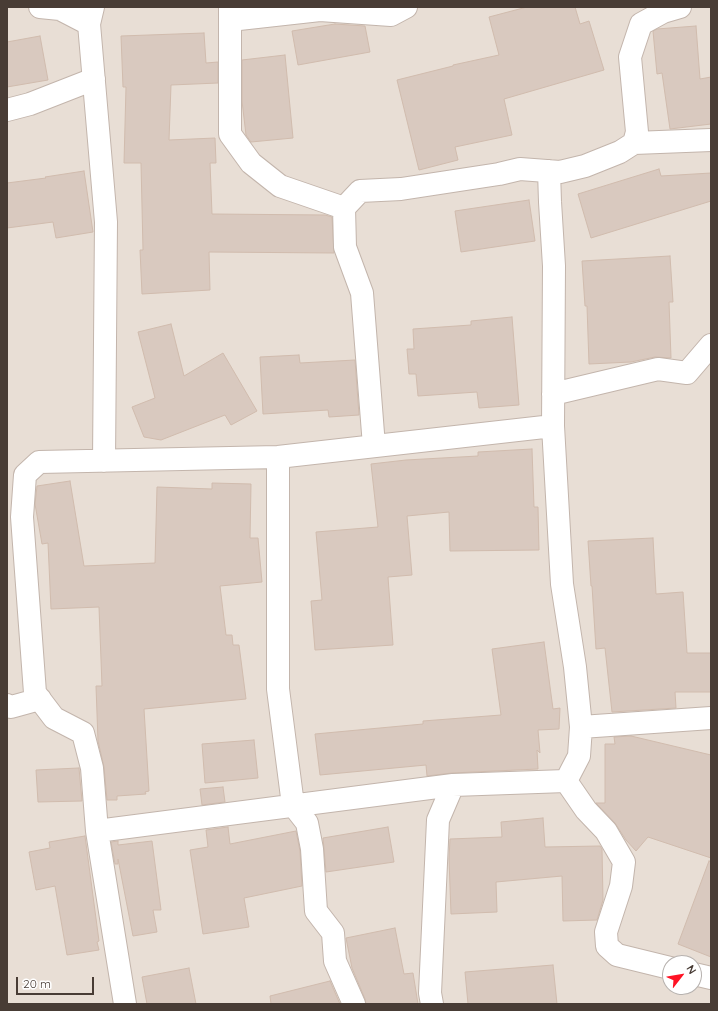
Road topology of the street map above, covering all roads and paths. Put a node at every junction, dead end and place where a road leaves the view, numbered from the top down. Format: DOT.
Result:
graph roads {
  1 [pos="40,7"];
  2 [pos="406,7"];
  3 [pos="680,7"];
  4 [pos="230,14"];
  5 [pos="91,15"];
  6 [pos="94,78"];
  7 [pos="7,110"];
  8 [pos="711,140"];
  9 [pos="634,142"];
  10 [pos="549,171"];
  11 [pos="344,208"];
  12 [pos="711,345"];
  13 [pos="553,394"];
  14 [pos="553,426"];
  15 [pos="374,446"];
  16 [pos="278,456"];
  17 [pos="104,461"];
  18 [pos="40,699"];
  19 [pos="7,705"];
  20 [pos="711,718"];
  21 [pos="581,727"];
  22 [pos="566,781"];
  23 [pos="453,785"];
  24 [pos="294,805"];
  25 [pos="97,831"];
  26 [pos="662,966"];
  27 [pos="428,1000"];
  28 [pos="125,1004"];
  29 [pos="354,1004"];
  1 -- 5 [label="street"];
  2 -- 4 [label="street"];
  3 -- 9 [label="street"];
  4 -- 11 [label="street"];
  5 -- 6 [label="street"];
  6 -- 7 [label="street"];
  6 -- 17 [label="street"];
  8 -- 9 [label="street"];
  9 -- 10 [label="street"];
  10 -- 11 [label="street"];
  10 -- 13 [label="street"];
  11 -- 15 [label="street"];
  12 -- 13 [label="street"];
  13 -- 14 [label="street"];
  14 -- 15 [label="street"];
  14 -- 21 [label="street"];
  15 -- 16 [label="street"];
  16 -- 17 [label="street"];
  16 -- 24 [label="street"];
  17 -- 18 [label="street"];
  18 -- 19 [label="street"];
  18 -- 25 [label="street"];
  20 -- 21 [label="street"];
  21 -- 22 [label="street"];
  22 -- 23 [label="street"];
  22 -- 26 [label="street"];
  23 -- 24 [label="street"];
  23 -- 27 [label="street"];
  24 -- 25 [label="street"];
  24 -- 29 [label="street"];
  25 -- 28 [label="street"];
}
